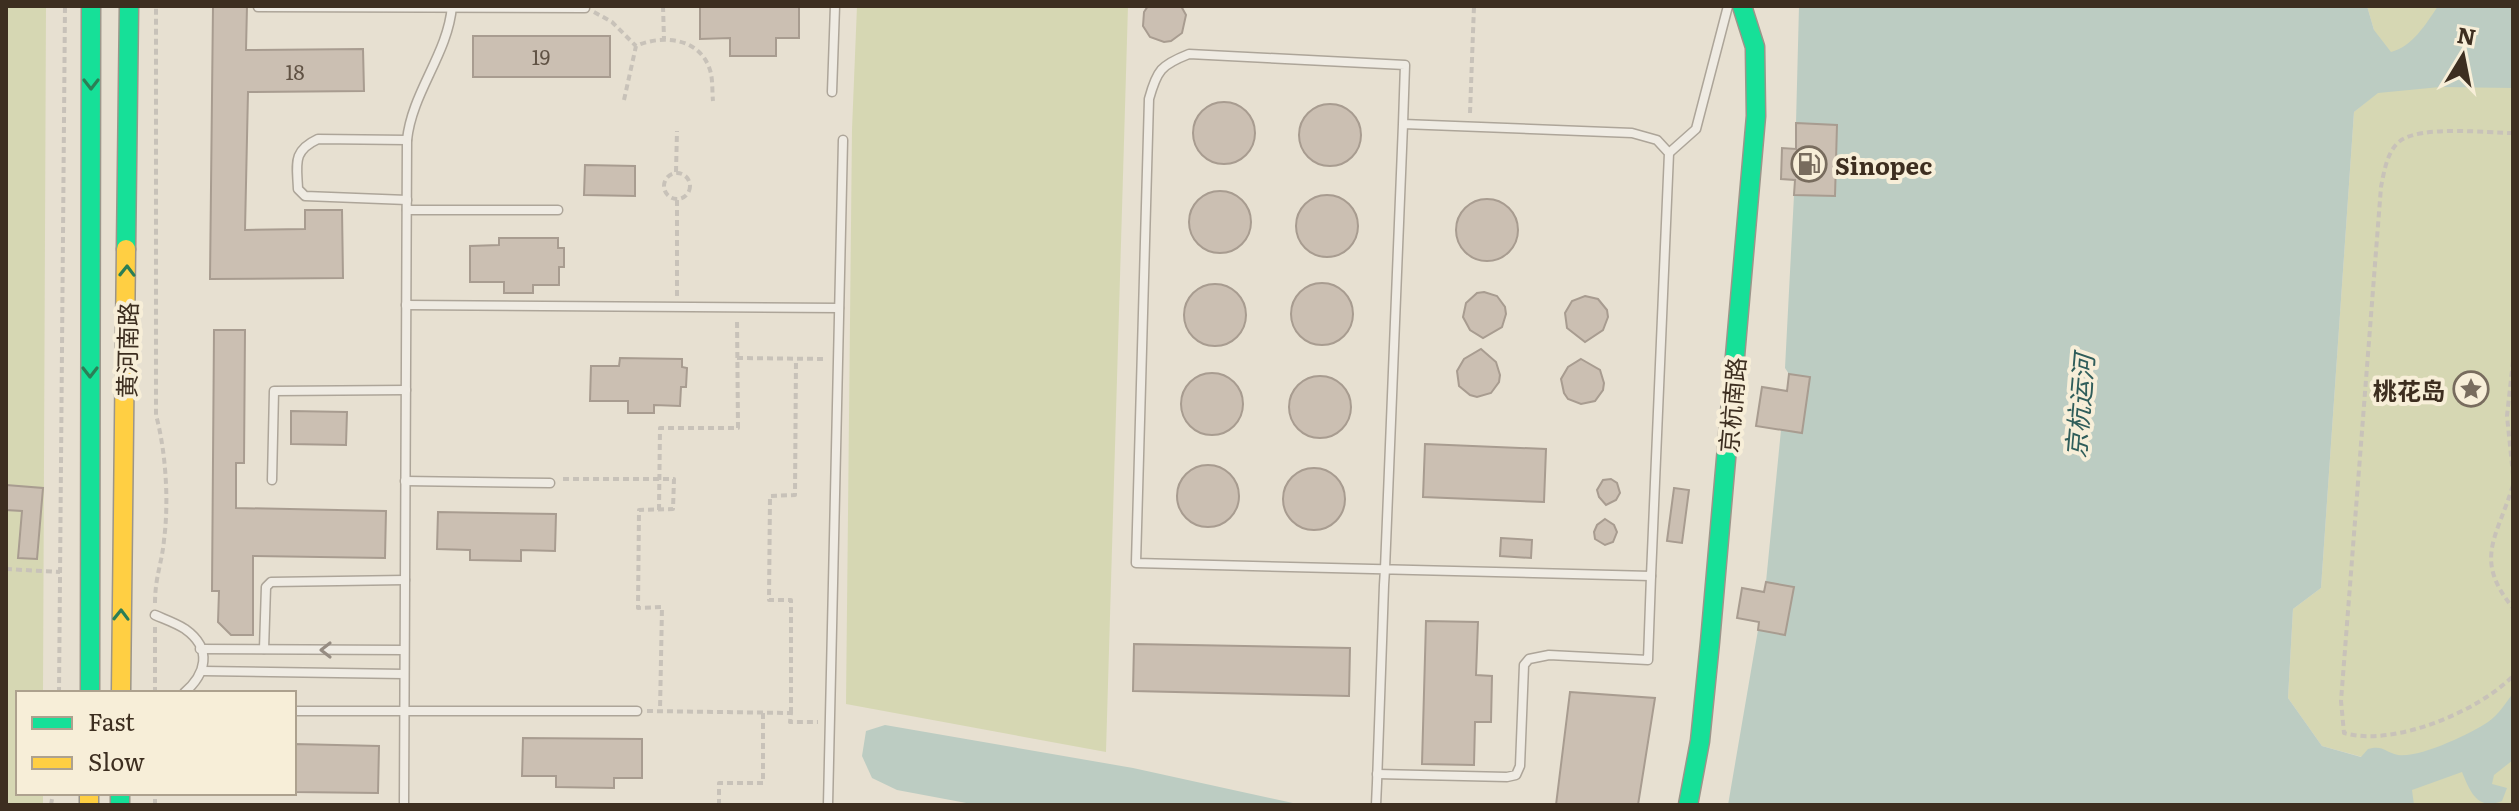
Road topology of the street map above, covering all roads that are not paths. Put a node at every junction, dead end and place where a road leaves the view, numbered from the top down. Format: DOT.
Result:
graph roads {
  1 [pos="91,6"];
  2 [pos="129,6"];
  3 [pos="835,6"];
  4 [pos="1728,6"];
  5 [pos="1742,6"];
  6 [pos="258,7"];
  7 [pos="452,7"];
  8 [pos="585,8"];
  9 [pos="832,92"];
  10 [pos="1403,124"];
  11 [pos="407,140"];
  12 [pos="843,140"];
  13 [pos="1669,153"];
  14 [pos="407,205"];
  15 [pos="558,210"];
  16 [pos="406,305"];
  17 [pos="839,308"];
  18 [pos="406,390"];
  19 [pos="272,480"];
  20 [pos="405,481"];
  21 [pos="550,483"];
  22 [pos="1385,569"];
  23 [pos="1651,576"];
  24 [pos="405,580"];
  25 [pos="155,615"];
  26 [pos="200,649"];
  27 [pos="264,649"];
  28 [pos="404,650"];
  29 [pos="203,671"];
  30 [pos="404,674"];
  31 [pos="90,691"];
  32 [pos="121,691"];
  33 [pos="186,691"];
  34 [pos="296,711"];
  35 [pos="404,711"];
  36 [pos="637,711"];
  37 [pos="1377,774"];
  38 [pos="404,805"];
  39 [pos="828,805"];
  40 [pos="1376,805"];
  41 [pos="1688,805"];
  1 -- 31 [label="main road, 黄河南路, one-way"];
  32 -- 2 [label="main road, 黄河南路, one-way"];
  3 -- 9 [label="lane"];
  4 -- 13 [label="lane"];
  5 -- 41 [label="main road, 京杭南路"];
  6 -- 7 [label="lane"];
  7 -- 8 [label="lane"];
  7 -- 11 [label="lane"];
  10 -- 13 [label="lane"];
  10 -- 22 [label="lane"];
  10 -- 22 [label="lane"];
  11 -- 14 [label="lane"];
  11 -- 14 [label="lane"];
  12 -- 17 [label="lane"];
  13 -- 23 [label="lane"];
  14 -- 15 [label="lane"];
  14 -- 16 [label="lane"];
  16 -- 17 [label="lane"];
  16 -- 18 [label="lane"];
  17 -- 39 [label="lane"];
  18 -- 19 [label="lane"];
  18 -- 20 [label="lane"];
  20 -- 21 [label="lane"];
  20 -- 24 [label="lane"];
  22 -- 23 [label="lane"];
  22 -- 37 [label="lane"];
  23 -- 37 [label="lane"];
  24 -- 27 [label="lane"];
  24 -- 28 [label="lane"];
  25 -- 26 [label="lane"];
  26 -- 27 [label="lane"];
  26 -- 29 [label="lane"];
  28 -- 27 [label="lane, one-way"];
  28 -- 30 [label="lane"];
  29 -- 30 [label="lane"];
  29 -- 33 [label="lane"];
  30 -- 35 [label="lane"];
  34 -- 35 [label="lane"];
  35 -- 36 [label="lane"];
  35 -- 38 [label="lane"];
  37 -- 40 [label="lane"];
}
